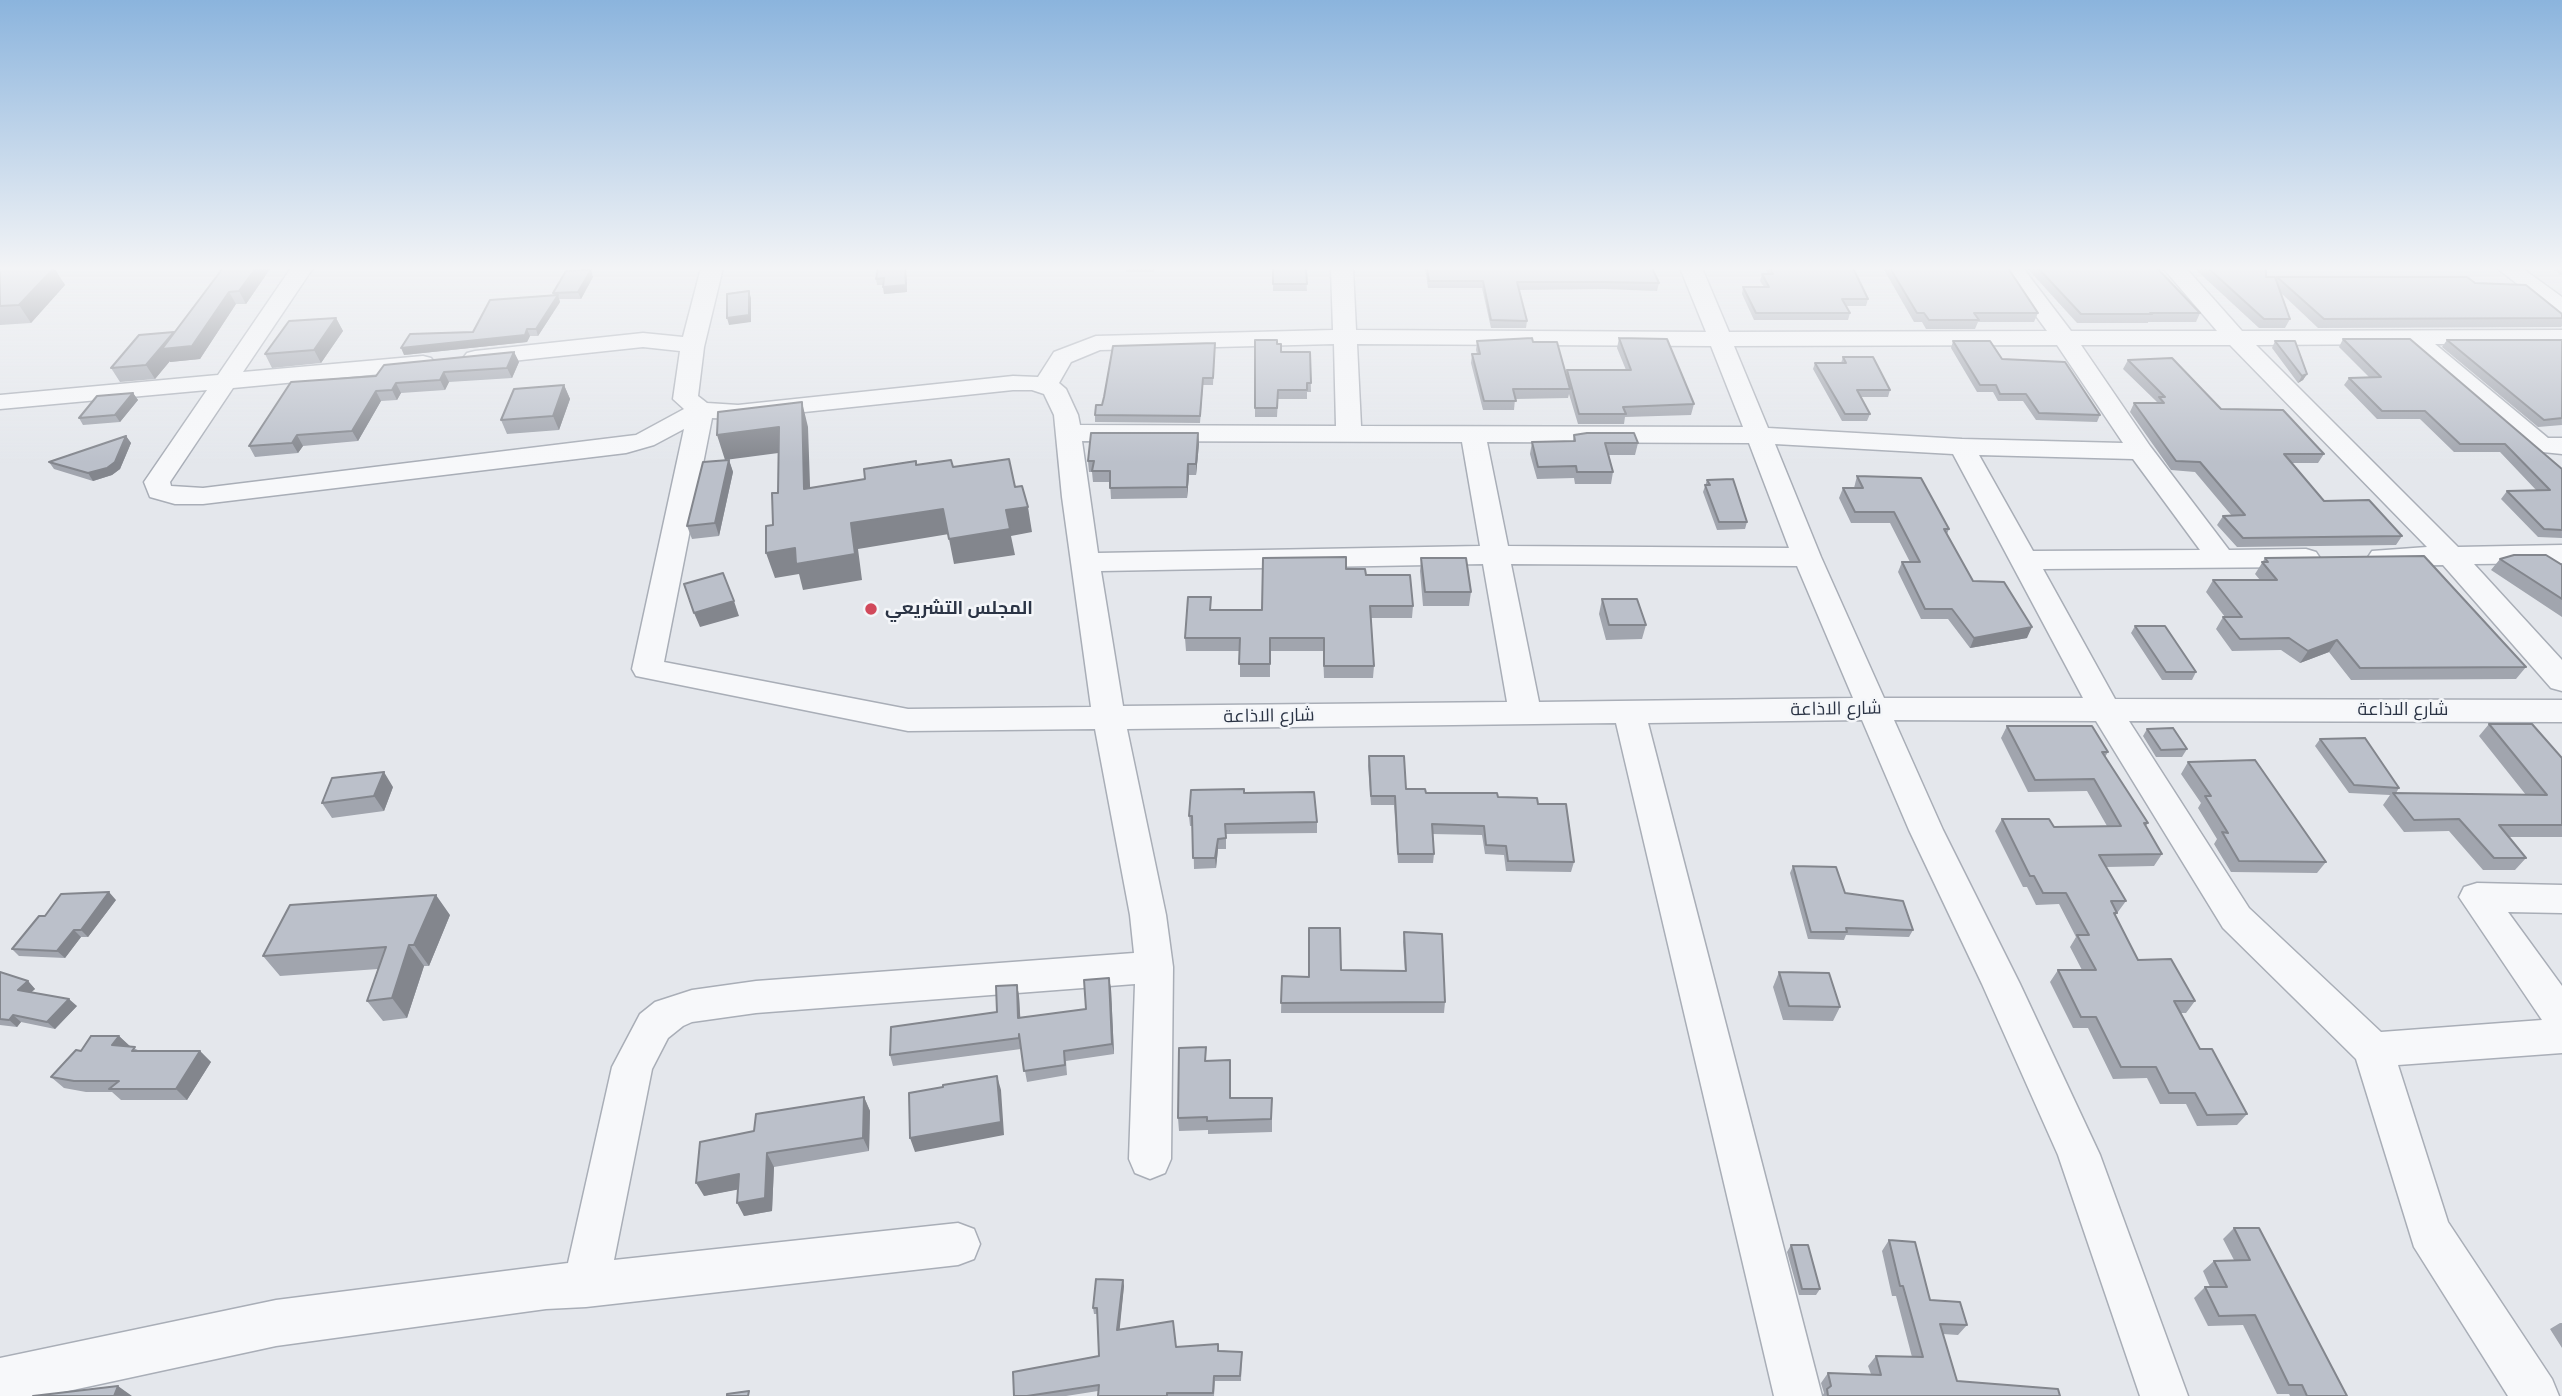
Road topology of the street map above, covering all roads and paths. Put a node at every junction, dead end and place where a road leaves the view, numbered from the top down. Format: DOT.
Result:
graph roads {
  1 [pos="257,333"];
  2 [pos="695,333"];
  3 [pos="1345,333"];
  4 [pos="1718,333"];
  5 [pos="2060,333"];
  6 [pos="2232,333"];
  7 [pos="1345,337"];
  8 [pos="2562,337"];
  9 [pos="2064,338"];
  10 [pos="2236,338"];
  11 [pos="2413,338"];
  12 [pos="1720,339"];
  13 [pos="692,346"];
  14 [pos="223,383"];
  15 [pos="1045,385"];
  16 [pos="0,402"];
  17 [pos="701,410"];
  18 [pos="1068,433"];
  19 [pos="1349,434"];
  20 [pos="1473,434"];
  21 [pos="1758,435"];
  22 [pos="1962,447"];
  23 [pos="2141,451"];
  24 [pos="2555,452"];
  25 [pos="2562,554"];
  26 [pos="1494,555"];
  27 [pos="1807,557"];
  28 [pos="2452,557"];
  29 [pos="2329,558"];
  30 [pos="2357,558"];
  31 [pos="2221,559"];
  32 [pos="2024,560"];
  33 [pos="1086,562"];
  34 [pos="2562,680"];
  35 [pos="2104,708"];
  36 [pos="1875,709"];
  37 [pos="1629,711"];
  38 [pos="2562,711"];
  39 [pos="1525,713"];
  40 [pos="1109,718"];
  41 [pos="2562,899"];
  42 [pos="1154,967"];
  43 [pos="2562,1017"];
  44 [pos="2562,1037"];
  45 [pos="2373,1051"];
  46 [pos="1150,1159"];
  47 [pos="958,1244"];
  48 [pos="586,1285"];
  49 [pos="0,1382"];
  50 [pos="1797,1396"];
  51 [pos="2164,1396"];
  52 [pos="2535,1396"];
  1 -- 14 [label="street"];
  2 -- 13 [label="street"];
  3 -- 7 [label="street"];
  4 -- 12 [label="street"];
  5 -- 9 [label="street"];
  6 -- 10 [label="street"];
  7 -- 12 [label="street"];
  7 -- 15 [label="street"];
  7 -- 19 [label="street"];
  8 -- 11 [label="street"];
  9 -- 10 [label="street"];
  9 -- 12 [label="street"];
  9 -- 23 [label="street"];
  10 -- 11 [label="street"];
  10 -- 28 [label="street"];
  11 -- 24 [label="street"];
  12 -- 21 [label="street"];
  13 -- 14 [label="street"];
  13 -- 17 [label="street"];
  14 -- 16 [label="street"];
  14 -- 17 [label="street"];
  15 -- 17 [label="street"];
  15 -- 18 [label="street"];
  17 -- 40 [label="street, شارع الاذاعة"];
  18 -- 19 [label="street"];
  18 -- 33 [label="street"];
  19 -- 20 [label="street"];
  20 -- 21 [label="street"];
  20 -- 26 [label="street"];
  21 -- 22 [label="street"];
  21 -- 27 [label="street"];
  22 -- 23 [label="street"];
  22 -- 32 [label="street"];
  23 -- 31 [label="street"];
  25 -- 28 [label="street"];
  26 -- 27 [label="street"];
  26 -- 33 [label="street"];
  26 -- 39 [label="street"];
  27 -- 36 [label="street"];
  28 -- 30 [label="street"];
  28 -- 34 [label="street"];
  29 -- 31 [label="street"];
  31 -- 32 [label="street"];
  32 -- 35 [label="street"];
  33 -- 40 [label="street"];
  35 -- 36 [label="street, شارع الاذاعة"];
  35 -- 38 [label="street, شارع الاذاعة"];
  35 -- 45 [label="street"];
  36 -- 37 [label="street, شارع الاذاعة"];
  36 -- 51 [label="street"];
  37 -- 39 [label="street, شارع الاذاعة"];
  37 -- 50 [label="street"];
  39 -- 40 [label="street, شارع الاذاعة"];
  40 -- 42 [label="street"];
  41 -- 43 [label="street"];
  42 -- 46 [label="street"];
  42 -- 48 [label="street"];
  44 -- 45 [label="street"];
  45 -- 52 [label="street"];
  47 -- 48 [label="street"];
  48 -- 49 [label="street"];
}
